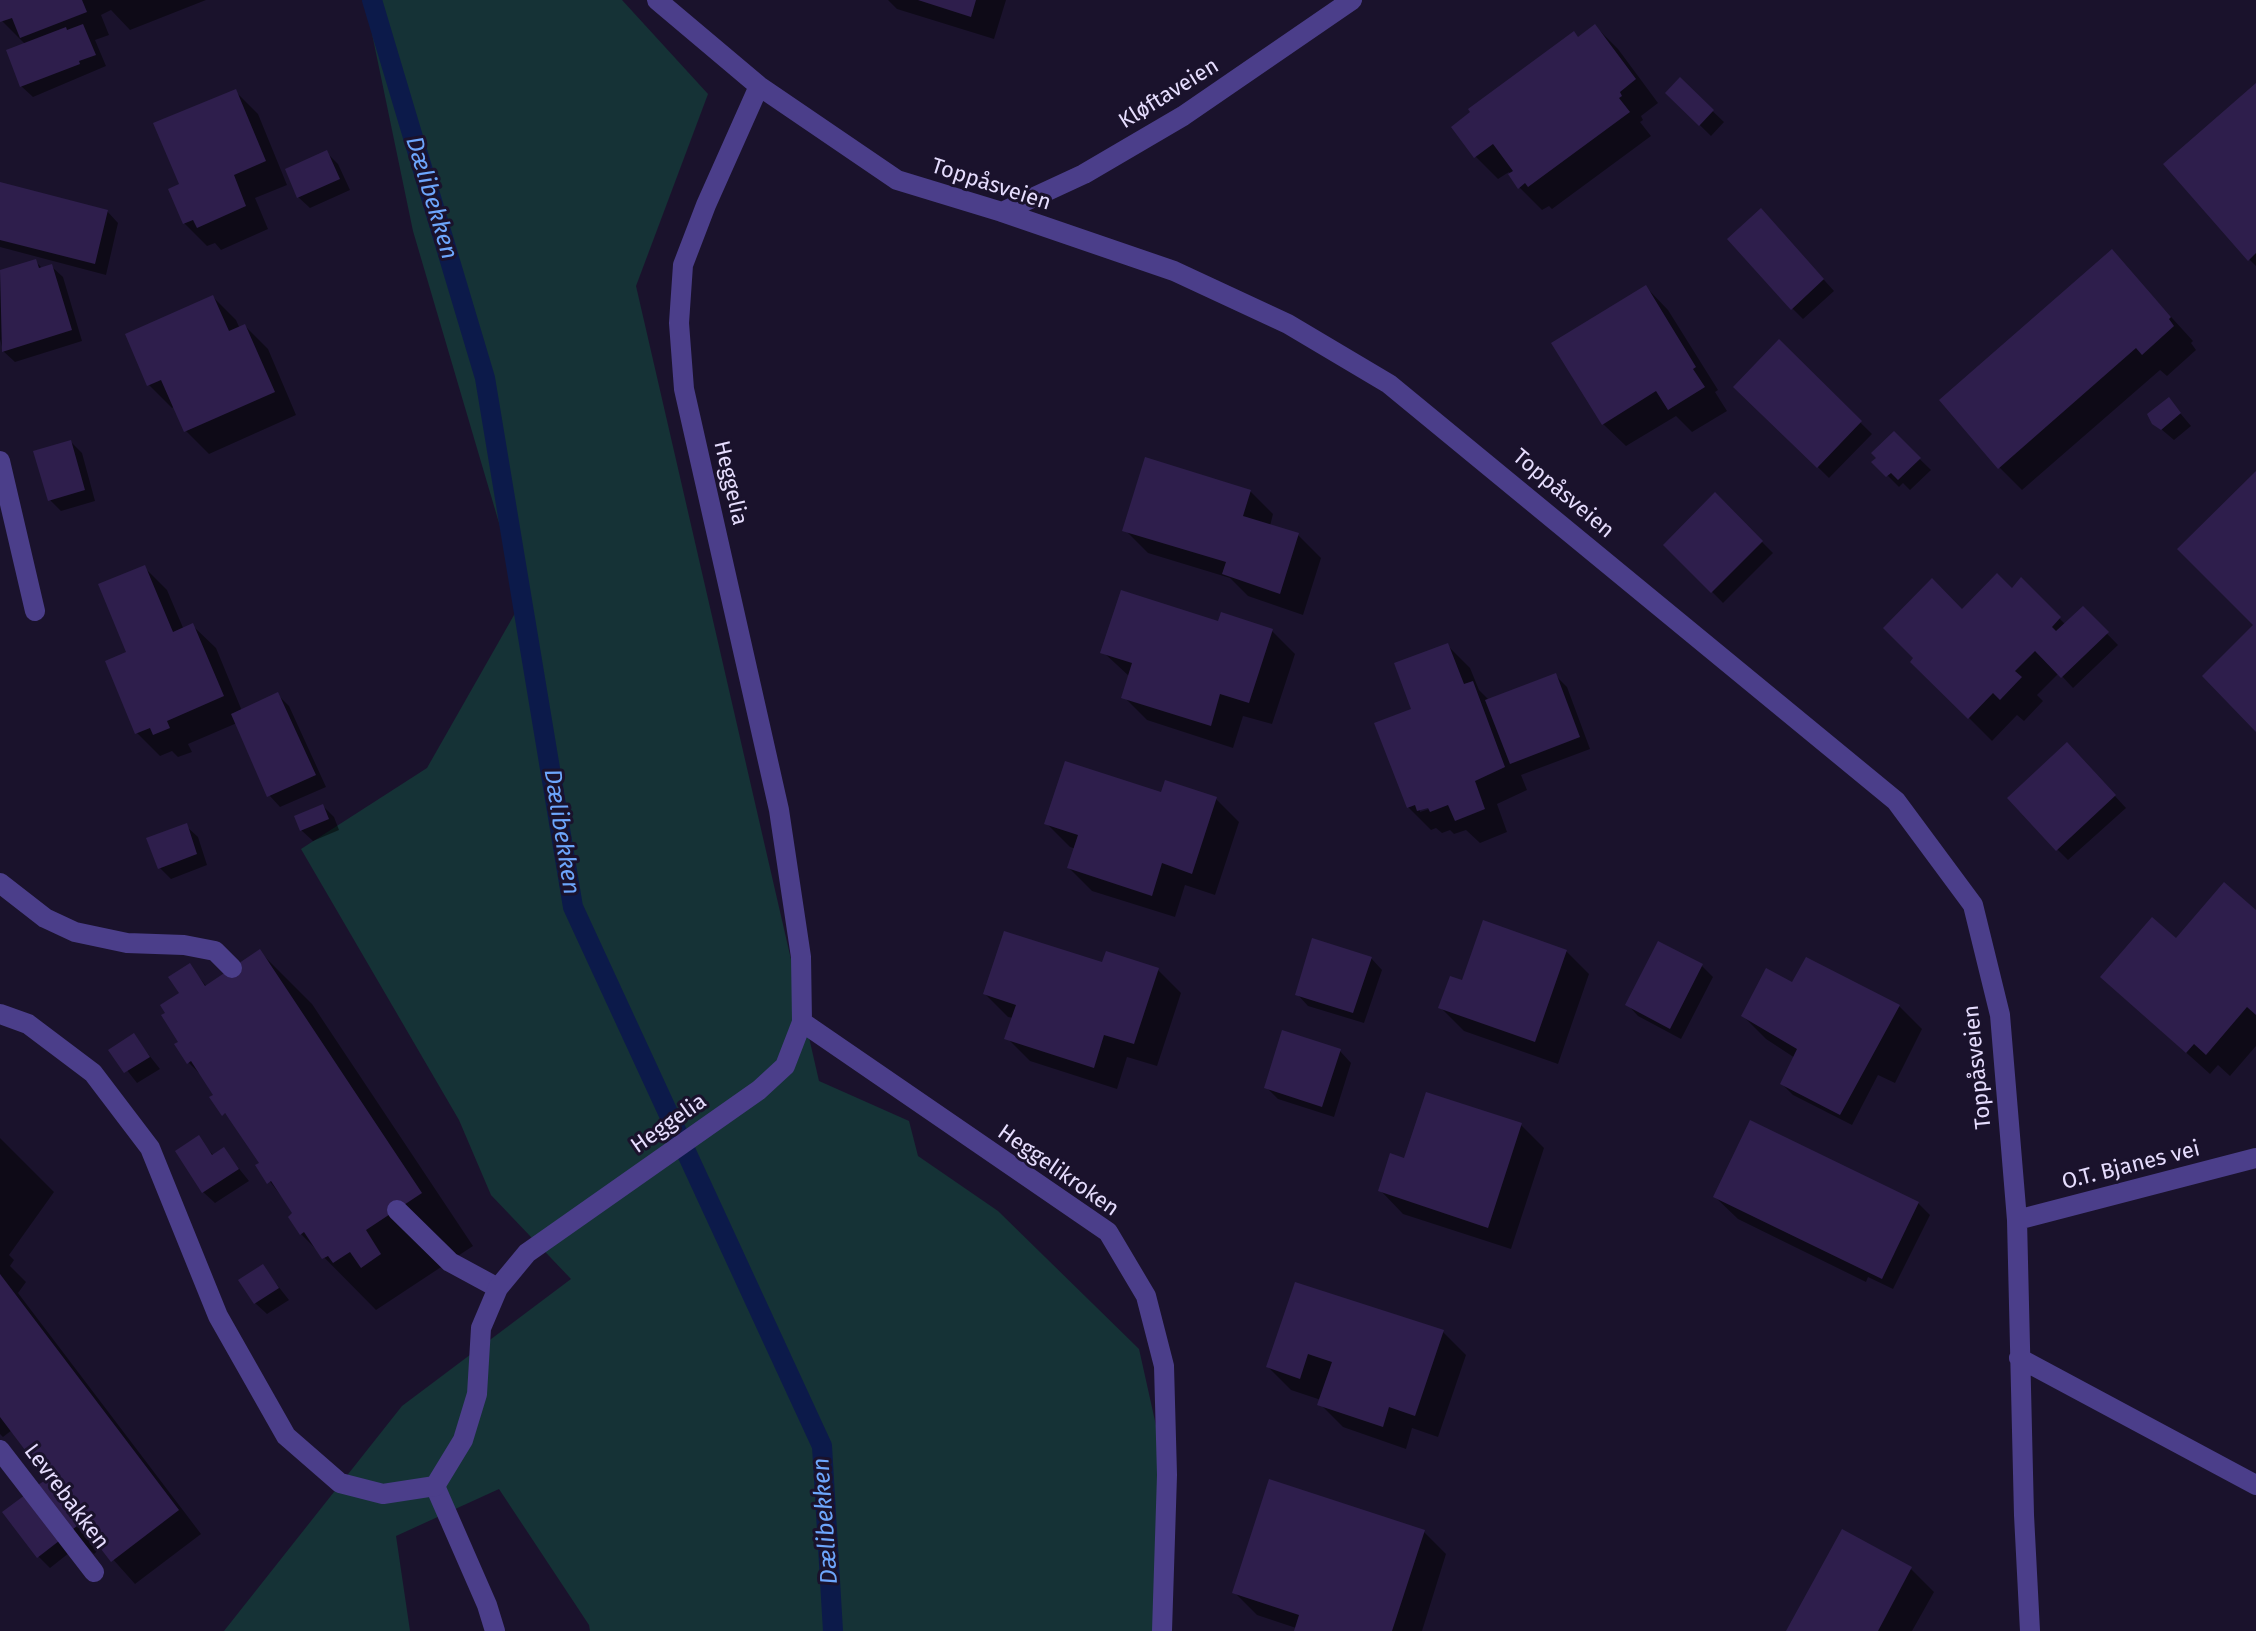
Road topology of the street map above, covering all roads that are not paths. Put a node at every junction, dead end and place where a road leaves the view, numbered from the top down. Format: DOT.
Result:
graph roads {
  1 [pos="657,0"];
  2 [pos="1352,0"];
  3 [pos="759,86"];
  4 [pos="1002,212"];
  5 [pos="0,461"];
  6 [pos="35,611"];
  7 [pos="0,883"];
  8 [pos="232,968"];
  9 [pos="0,1014"];
  10 [pos="802,1022"];
  11 [pos="2256,1158"];
  12 [pos="397,1210"];
  13 [pos="2017,1220"];
  14 [pos="498,1288"];
  15 [pos="2019,1358"];
  16 [pos="0,1450"];
  17 [pos="2256,1485"];
  18 [pos="435,1486"];
  19 [pos="94,1572"];
  20 [pos="495,1631"];
  21 [pos="1162,1631"];
  22 [pos="2030,1631"];
  1 -- 3 [label="street, Toppåsveien"];
  2 -- 4 [label="street, Kløftaveien"];
  3 -- 4 [label="street, Toppåsveien"];
  3 -- 10 [label="street, Heggelia"];
  4 -- 13 [label="street, Toppåsveien"];
  5 -- 6 [label="street"];
  7 -- 8 [label="street"];
  9 -- 18 [label="street"];
  10 -- 14 [label="street, Heggelia"];
  10 -- 21 [label="street, Heggelikroken"];
  11 -- 13 [label="street, O.T. Bjanes vei"];
  12 -- 14 [label="street"];
  13 -- 15 [label="street, Toppåsveien"];
  14 -- 18 [label="street, Heggelia"];
  15 -- 17 [label="street"];
  15 -- 22 [label="street, Toppåsveien"];
  16 -- 19 [label="street, Levrebakken"];
  18 -- 20 [label="street"];
}
